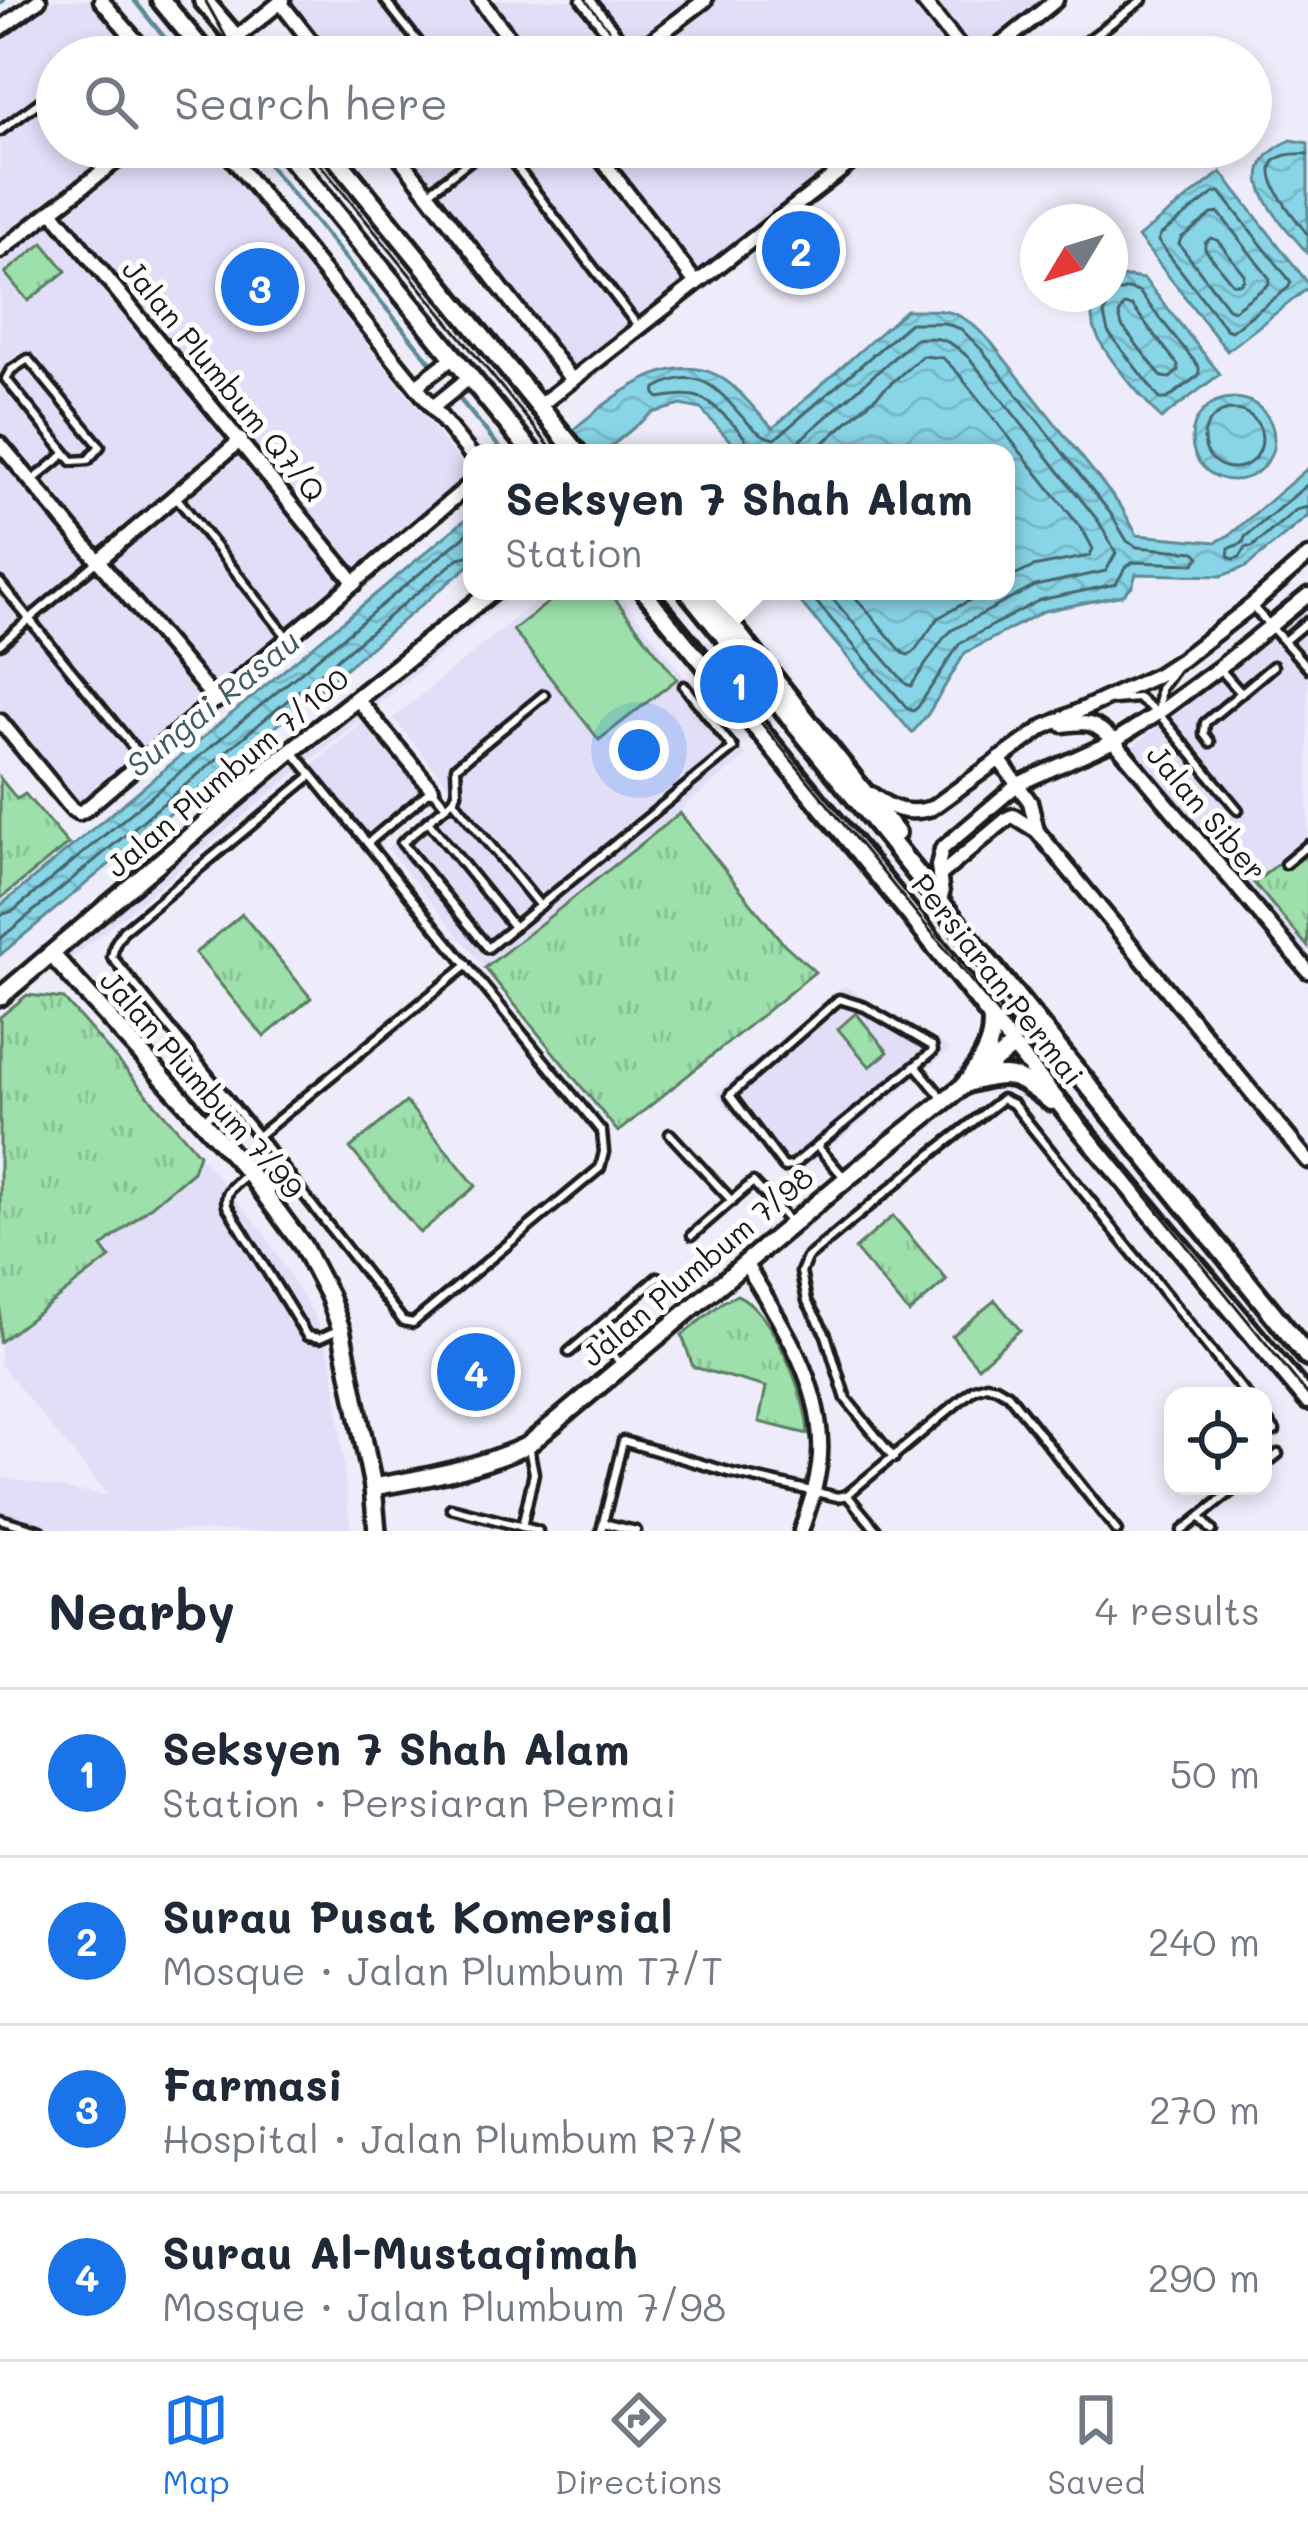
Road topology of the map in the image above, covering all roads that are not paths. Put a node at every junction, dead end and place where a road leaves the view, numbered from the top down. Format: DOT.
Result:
graph roads {
  1 [pos="39,0"];
  2 [pos="101,0"];
  3 [pos="161,0"];
  4 [pos="203,0"];
  5 [pos="385,0"];
  6 [pos="480,0"];
  7 [pos="581,0"];
  8 [pos="591,0"];
  9 [pos="922,0"];
  10 [pos="1030,0"];
  11 [pos="1056,0"];
  12 [pos="1142,0"];
  13 [pos="282,1"];
  14 [pos="699,2"];
  15 [pos="1040,13"];
  16 [pos="0,29"];
  17 [pos="132,36"];
  18 [pos="191,36"];
  19 [pos="234,36"];
  20 [pos="238,36"];
  21 [pos="308,36"];
  22 [pos="413,36"];
  23 [pos="508,36"];
  24 [pos="612,36"];
  25 [pos="616,36"];
  26 [pos="656,36"];
  27 [pos="951,36"];
  28 [pos="1012,36"];
  29 [pos="1094,36"];
  30 [pos="36,104"];
  31 [pos="0,131"];
  32 [pos="107,168"];
  33 [pos="240,168"];
  34 [pos="299,168"];
  35 [pos="344,168"];
  36 [pos="408,168"];
  37 [pos="461,168"];
  38 [pos="517,168"];
  39 [pos="608,168"];
  40 [pos="844,168"];
  41 [pos="428,193"];
  42 [pos="52,211"];
  43 [pos="0,251"];
  44 [pos="696,284"];
  45 [pos="639,328"];
  46 [pos="454,357"];
  47 [pos="470,377"];
  48 [pos="572,380"];
  49 [pos="416,386"];
  50 [pos="433,407"];
  51 [pos="545,413"];
  52 [pos="241,440"];
  53 [pos="0,444"];
  54 [pos="525,444"];
  55 [pos="570,444"];
  56 [pos="463,445"];
  57 [pos="64,454"];
  58 [pos="32,481"];
  59 [pos="463,491"];
  60 [pos="175,495"];
  61 [pos="1308,556"];
  62 [pos="99,560"];
  63 [pos="0,583"];
  64 [pos="355,583"];
  65 [pos="1308,595"];
  66 [pos="481,600"];
  67 [pos="652,600"];
  68 [pos="696,600"];
  69 [pos="711,600"];
  70 [pos="1252,605"];
  71 [pos="30,619"];
  72 [pos="1308,621"];
  73 [pos="1270,626"];
  74 [pos="290,639"];
  75 [pos="1284,641"];
  76 [pos="0,644"];
  77 [pos="1181,660"];
  78 [pos="1273,666"];
  79 [pos="1220,668"];
  80 [pos="1308,668"];
  81 [pos="684,686"];
  82 [pos="1241,693"];
  83 [pos="544,695"];
  84 [pos="358,700"];
  85 [pos="216,701"];
  86 [pos="1102,702"];
  87 [pos="1158,713"];
  88 [pos="0,721"];
  89 [pos="1044,727"];
  90 [pos="1114,740"];
  91 [pos="1210,742"];
  92 [pos="292,750"];
  93 [pos="999,759"];
  94 [pos="144,760"];
  95 [pos="312,775"];
  96 [pos="1018,784"];
  97 [pos="860,786"];
  98 [pos="432,789"];
  99 [pos="454,800"];
  100 [pos="446,806"];
  101 [pos="1238,810"];
  102 [pos="428,821"];
  103 [pos="1037,830"];
  104 [pos="368,842"];
  105 [pos="1308,845"];
  106 [pos="1285,864"];
  107 [pos="939,890"];
  108 [pos="540,906"];
  109 [pos="514,927"];
  110 [pos="52,955"];
  111 [pos="467,965"];
  112 [pos="1308,971"];
  113 [pos="0,997"];
  114 [pos="990,1013"];
  115 [pos="1023,1039"];
  116 [pos="916,1066"];
  117 [pos="967,1083"];
  118 [pos="227,1098"];
  119 [pos="944,1100"];
  120 [pos="1066,1112"];
  121 [pos="202,1121"];
  122 [pos="1119,1124"];
  123 [pos="670,1134"];
  124 [pos="258,1136"];
  125 [pos="817,1146"];
  126 [pos="1308,1161"];
  127 [pos="249,1173"];
  128 [pos="290,1176"];
  129 [pos="846,1179"];
  130 [pos="264,1194"];
  131 [pos="732,1201"];
  132 [pos="792,1224"];
  133 [pos="692,1235"];
  134 [pos="745,1263"];
  135 [pos="658,1277"];
  136 [pos="341,1329"];
  137 [pos="595,1331"];
  138 [pos="569,1352"];
  139 [pos="1308,1357"];
  140 [pos="622,1366"];
  141 [pos="1240,1387"];
  142 [pos="1308,1400"];
  143 [pos="1272,1427"];
  144 [pos="1275,1431"];
  145 [pos="528,1445"];
  146 [pos="1278,1454"];
  147 [pos="894,1458"];
  148 [pos="1272,1459"];
  149 [pos="374,1487"];
  150 [pos="814,1491"];
  151 [pos="847,1495"];
  152 [pos="1227,1495"];
  153 [pos="451,1508"];
  154 [pos="1200,1517"];
  155 [pos="0,1519"];
  156 [pos="522,1527"];
  157 [pos="602,1527"];
  158 [pos="41,1531"];
  159 [pos="377,1531"];
  160 [pos="538,1531"];
  161 [pos="636,1531"];
  162 [pos="801,1531"];
  163 [pos="878,1531"];
  164 [pos="1117,1531"];
  165 [pos="1182,1531"];
  166 [pos="1212,1531"];
  1 -- 16 [label="street"];
  2 -- 17 [label="street"];
  3 -- 18 [label="main road"];
  4 -- 19 [label="main road"];
  5 -- 22 [label="lane"];
  6 -- 23 [label="street"];
  7 -- 24 [label="lane"];
  8 -- 25 [label="lane"];
  9 -- 27 [label="street"];
  10 -- 15 [label="lane"];
  11 -- 15 [label="street"];
  12 -- 29 [label="lane"];
  13 -- 20 [label="street"];
  13 -- 21 [label="street"];
  14 -- 26 [label="street"];
  15 -- 28 [label="street"];
  30 -- 31 [label="lane"];
  32 -- 42 [label="street"];
  33 -- 49 [label="street"];
  34 -- 46 [label="main road"];
  35 -- 51 [label="main road"];
  36 -- 41 [label="street"];
  37 -- 41 [label="lane"];
  38 -- 45 [label="lane"];
  39 -- 44 [label="street"];
  40 -- 44 [label="street"];
  41 -- 48 [label="street"];
  42 -- 43 [label="street"];
  42 -- 52 [label="street, Jalan Plumbum Q7/Q"];
  44 -- 45 [label="street"];
  45 -- 48 [label="street"];
  46 -- 47 [label="main road"];
  46 -- 49 [label="street"];
  47 -- 50 [label="street"];
  47 -- 54 [label="main road"];
  48 -- 51 [label="street"];
  49 -- 50 [label="street"];
  50 -- 56 [label="street"];
  51 -- 55 [label="main road"];
  52 -- 60 [label="street"];
  52 -- 64 [label="street, Jalan Plumbum Q7/Q"];
  53 -- 58 [label="street"];
  57 -- 57 [label="lane"];
  57 -- 58 [label="lane"];
  58 -- 62 [label="street"];
  59 -- 64 [label="street"];
  60 -- 62 [label="street"];
  60 -- 74 [label="lane"];
  61 -- 70 [label="street"];
  62 -- 71 [label="lane"];
  62 -- 85 [label="street"];
  63 -- 71 [label="lane"];
  64 -- 74 [label="street"];
  65 -- 73 [label="street"];
  66 -- 84 [label="street, Jalan Plumbum 7/100"];
  67 -- 114 [label="main road, Persiaran Permai"];
  68 -- 107 [label="main road, Persiaran Permai"];
  69 -- 97 [label="main road"];
  70 -- 73 [label="lane"];
  70 -- 77 [label="street"];
  71 -- 76 [label="lane"];
  71 -- 94 [label="lane"];
  72 -- 75 [label="lane"];
  73 -- 75 [label="lane"];
  73 -- 79 [label="street"];
  74 -- 85 [label="street"];
  75 -- 80 [label="lane"];
  77 -- 86 [label="street"];
  77 -- 87 [label="lane"];
  78 -- 82 [label="lane"];
  79 -- 82 [label="lane"];
  79 -- 87 [label="street"];
  81 -- 108 [label="lane"];
  82 -- 91 [label="lane"];
  83 -- 99 [label="lane"];
  84 -- 92 [label="street, Jalan Plumbum 7/100"];
  84 -- 98 [label="street"];
  85 -- 94 [label="street"];
  86 -- 87 [label="lane"];
  86 -- 89 [label="street"];
  87 -- 90 [label="street"];
  87 -- 101 [label="lane"];
  88 -- 94 [label="street"];
  89 -- 90 [label="street"];
  89 -- 93 [label="street"];
  90 -- 96 [label="street"];
  90 -- 112 [label="street, Jalan Siber"];
  92 -- 95 [label="lane"];
  92 -- 110 [label="street, Jalan Plumbum 7/100"];
  93 -- 96 [label="street"];
  93 -- 97 [label="street"];
  95 -- 104 [label="lane"];
  95 -- 118 [label="lane"];
  96 -- 103 [label="street"];
  96 -- 107 [label="street"];
  97 -- 107 [label="main road"];
  98 -- 100 [label="lane"];
  98 -- 104 [label="lane"];
  99 -- 100 [label="lane"];
  99 -- 108 [label="lane"];
  100 -- 102 [label="lane"];
  102 -- 109 [label="lane"];
  102 -- 109 [label="lane"];
  103 -- 107 [label="street"];
  103 -- 126 [label="street"];
  104 -- 111 [label="lane"];
  105 -- 106 [label="lane"];
  107 -- 115 [label="main road"];
  107 -- 122 [label="main road, Persiaran Permai"];
  108 -- 109 [label="lane"];
  110 -- 113 [label="street, Jalan Plumbum 7/100"];
  110 -- 121 [label="street, Jalan Plumbum 7/99"];
  111 -- 124 [label="lane"];
  111 -- 128 [label="lane"];
  114 -- 115 [label="main road, Persiaran Permai"];
  114 -- 117 [label="main road"];
  115 -- 117 [label="street, Jalan Plumbum 7/98"];
  115 -- 120 [label="main road, Persiaran Permai"];
  115 -- 122 [label="main road"];
  116 -- 119 [label="lane"];
  116 -- 125 [label="lane"];
  116 -- 125 [label="lane"];
  117 -- 119 [label="street, Jalan Plumbum 7/98"];
  117 -- 120 [label="main road"];
  118 -- 121 [label="lane"];
  118 -- 124 [label="lane"];
  119 -- 129 [label="street, Jalan Plumbum 7/98"];
  120 -- 142 [label="main road, Persiaran Permai"];
  121 -- 127 [label="street, Jalan Plumbum 7/99"];
  122 -- 139 [label="main road, Persiaran Permai"];
  123 -- 131 [label="lane"];
  124 -- 128 [label="lane"];
  125 -- 129 [label="lane"];
  127 -- 130 [label="street, Jalan Plumbum 7/99"];
  127 -- 136 [label="lane"];
  128 -- 130 [label="lane"];
  129 -- 132 [label="street, Jalan Plumbum 7/98"];
  130 -- 136 [label="street, Jalan Plumbum 7/99"];
  131 -- 132 [label="lane"];
  131 -- 133 [label="lane"];
  132 -- 134 [label="street, Jalan Plumbum 7/98"];
  134 -- 140 [label="street, Jalan Plumbum 7/98"];
  134 -- 150 [label="street"];
  135 -- 137 [label="lane"];
  136 -- 149 [label="street, Jalan Plumbum 7/99"];
  137 -- 138 [label="lane"];
  137 -- 140 [label="lane"];
  140 -- 145 [label="street, Jalan Plumbum 7/98"];
  141 -- 147 [label="lane"];
  143 -- 144 [label="lane"];
  145 -- 149 [label="street, Jalan Plumbum 7/98"];
  145 -- 156 [label="lane"];
  146 -- 148 [label="lane"];
  147 -- 151 [label="lane"];
  147 -- 164 [label="lane"];
  149 -- 159 [label="street, Jalan Plumbum 7/99"];
  150 -- 151 [label="lane"];
  150 -- 157 [label="lane"];
  150 -- 162 [label="street"];
  151 -- 163 [label="lane"];
  152 -- 154 [label="lane"];
  153 -- 156 [label="lane"];
  154 -- 165 [label="lane"];
  154 -- 166 [label="lane"];
  155 -- 158 [label="lane"];
  156 -- 160 [label="lane"];
  157 -- 161 [label="lane"];
}
